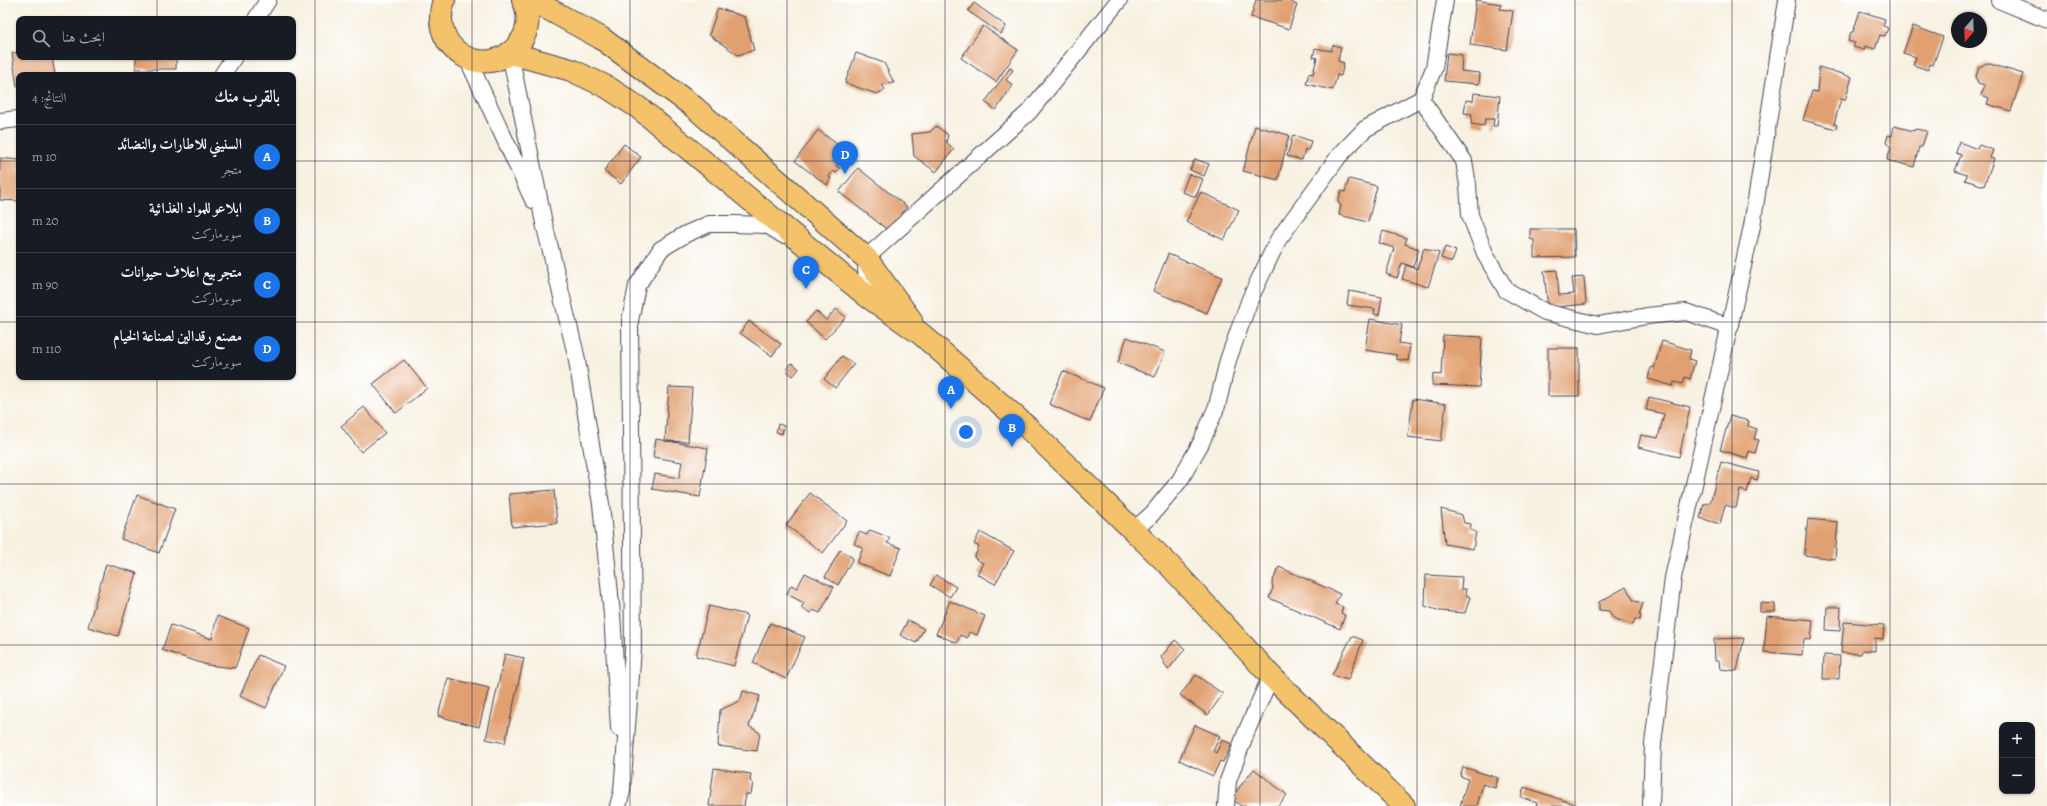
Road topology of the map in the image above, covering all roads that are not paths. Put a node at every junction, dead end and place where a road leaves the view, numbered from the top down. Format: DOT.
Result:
graph roads {
  1 [pos="268,0"];
  2 [pos="444,0"];
  3 [pos="523,0"];
  4 [pos="532,0"];
  5 [pos="1119,0"];
  6 [pos="1445,0"];
  7 [pos="1787,0"];
  8 [pos="2000,0"];
  9 [pos="258,16"];
  10 [pos="2047,20"];
  11 [pos="510,53"];
  12 [pos="467,58"];
  13 [pos="232,60"];
  14 [pos="224,72"];
  15 [pos="1421,99"];
  16 [pos="16,120"];
  17 [pos="0,121"];
  18 [pos="544,223"];
  19 [pos="866,258"];
  20 [pos="848,278"];
  21 [pos="867,296"];
  22 [pos="1730,327"];
  23 [pos="921,334"];
  24 [pos="1133,531"];
  25 [pos="1272,676"];
  26 [pos="620,799"];
  27 [pos="1226,806"];
  28 [pos="1404,806"];
  29 [pos="1651,806"];
  1 -- 9 [label="street"];
  2 -- 12 [label="main road"];
  3 -- 11 [label="main road"];
  4 -- 19 [label="main road"];
  5 -- 19 [label="street"];
  6 -- 15 [label="street"];
  7 -- 22 [label="street"];
  8 -- 10 [label="street"];
  11 -- 12 [label="main road"];
  11 -- 18 [label="street"];
  11 -- 20 [label="main road"];
  12 -- 18 [label="street"];
  13 -- 14 [label="street"];
  15 -- 22 [label="street"];
  15 -- 24 [label="street"];
  16 -- 17 [label="street"];
  18 -- 26 [label="street"];
  19 -- 21 [label="street"];
  19 -- 23 [label="main road"];
  20 -- 21 [label="main road"];
  20 -- 26 [label="street"];
  21 -- 23 [label="main road"];
  22 -- 29 [label="street"];
  23 -- 24 [label="main road"];
  24 -- 25 [label="main road"];
  25 -- 27 [label="street"];
  25 -- 28 [label="main road"];
}
